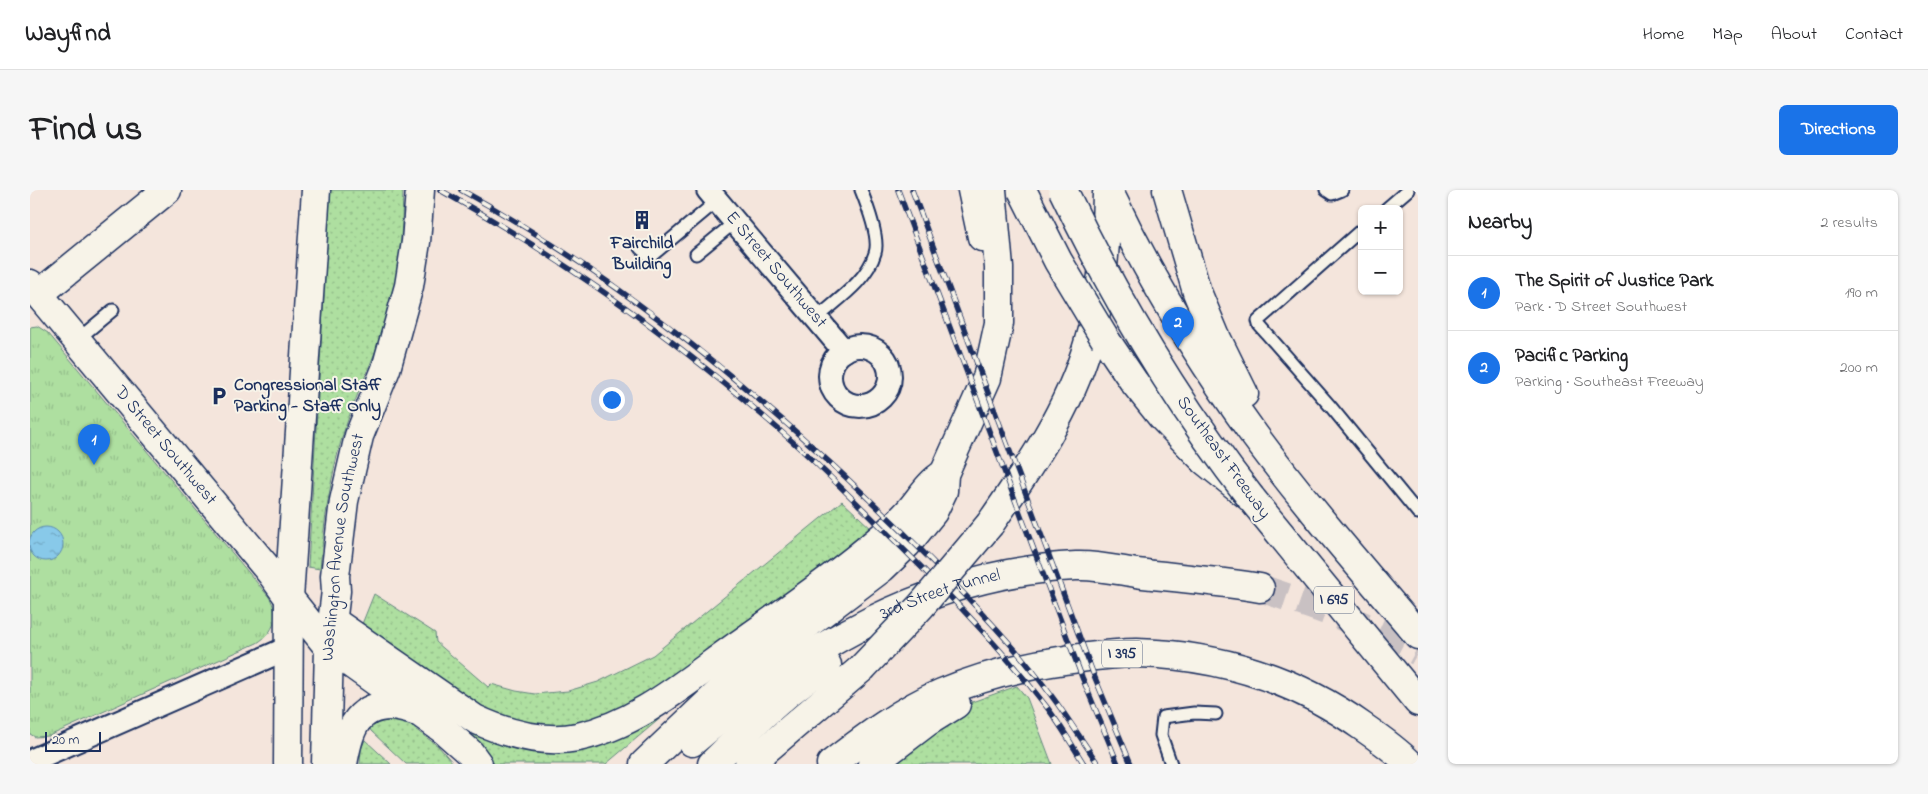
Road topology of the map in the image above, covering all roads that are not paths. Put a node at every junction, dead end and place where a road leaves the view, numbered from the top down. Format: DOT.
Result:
graph roads {
  1 [pos="167,190"];
  2 [pos="420,190"];
  3 [pos="861,190"];
  4 [pos="972,190"];
  5 [pos="992,190"];
  6 [pos="1022,190"];
  7 [pos="1063,190"];
  8 [pos="1107,190"];
  9 [pos="1167,190"];
  10 [pos="1326,190"];
  11 [pos="1342,190"];
  12 [pos="1408,190"];
  13 [pos="315,191"];
  14 [pos="713,196"];
  15 [pos="1391,205"];
  16 [pos="735,222"];
  17 [pos="1358,233"];
  18 [pos="640,248"];
  19 [pos="696,254"];
  20 [pos="33,294"];
  21 [pos="114,310"];
  22 [pos="817,318"];
  23 [pos="77,340"];
  24 [pos="844,351"];
  25 [pos="987,378"];
  26 [pos="944,474"];
  27 [pos="1284,474"];
  28 [pos="1251,498"];
  29 [pos="1418,513"];
  30 [pos="1138,573"];
  31 [pos="1260,588"];
  32 [pos="289,598"];
  33 [pos="332,621"];
  34 [pos="1418,635"];
  35 [pos="288,648"];
  36 [pos="330,648"];
  37 [pos="862,668"];
  38 [pos="1001,672"];
  39 [pos="1418,702"];
  40 [pos="417,711"];
  41 [pos="1216,714"];
  42 [pos="35,759"];
  43 [pos="288,764"];
  44 [pos="326,764"];
  45 [pos="343,764"];
  46 [pos="478,764"];
  47 [pos="644,764"];
  48 [pos="668,764"];
  49 [pos="712,764"];
  50 [pos="749,764"];
  51 [pos="770,764"];
  52 [pos="831,764"];
  53 [pos="872,764"];
  54 [pos="1170,764"];
  55 [pos="1410,764"];
  1 -- 20 [label="main road"];
  2 -- 33 [label="main road, Washington Avenue Southwest"];
  3 -- 22 [label="lane"];
  4 -- 25 [label="main road"];
  5 -- 25 [label="main road"];
  6 -- 28 [label="main road, bridge"];
  7 -- 28 [label="main road, Southeast Freeway / I 695, bridge"];
  8 -- 27 [label="main road, I 695"];
  8 -- 37 [label="main road, bridge"];
  9 -- 27 [label="main road"];
  10 -- 11 [label="lane"];
  12 -- 15 [label="lane"];
  13 -- 32 [label="main road"];
  14 -- 16 [label="street, E Street Southwest"];
  14 -- 18 [label="lane"];
  16 -- 19 [label="lane"];
  16 -- 22 [label="street, E Street Southwest"];
  17 -- 29 [label="lane"];
  20 -- 23 [label="main road, D Street Southwest"];
  21 -- 23 [label="lane"];
  22 -- 24 [label="street, E Street Southwest"];
  23 -- 32 [label="main road, D Street Southwest"];
  25 -- 26 [label="main road"];
  26 -- 33 [label="main road"];
  26 -- 47 [label="main road"];
  27 -- 34 [label="main road, I 695"];
  28 -- 39 [label="main road, Southeast Freeway / I 695"];
  30 -- 31 [label="main road, 3rd Street Tunnel"];
  30 -- 48 [label="main road, 3rd Street Tunnel"];
  30 -- 49 [label="main road"];
  32 -- 33 [label="main road"];
  32 -- 35 [label="main road"];
  32 -- 36 [label="main road, D Street Southwest"];
  33 -- 36 [label="main road, Washington Avenue Southwest"];
  35 -- 42 [label="street"];
  35 -- 43 [label="main road"];
  36 -- 40 [label="main road, D Street Southwest"];
  36 -- 44 [label="main road, Washington Avenue Southwest"];
  37 -- 50 [label="main road"];
  37 -- 51 [label="main road"];
  38 -- 52 [label="main road, I 395"];
  38 -- 53 [label="main road"];
  38 -- 55 [label="main road, I 395"];
  40 -- 45 [label="main road"];
  40 -- 46 [label="main road, D Street Southwest"];
  41 -- 54 [label="lane"];
}
